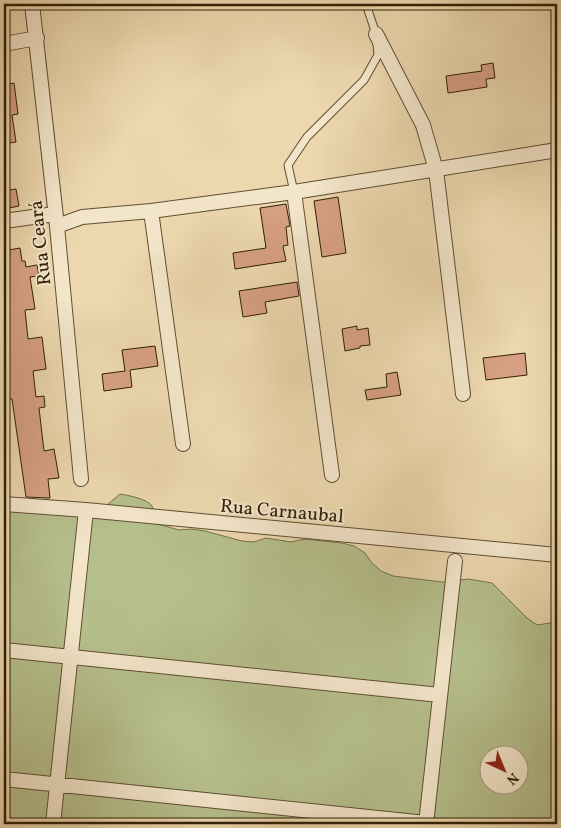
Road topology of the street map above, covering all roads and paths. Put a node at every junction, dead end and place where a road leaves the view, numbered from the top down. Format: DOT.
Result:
graph roads {
  1 [pos="32,4"];
  2 [pos="366,4"];
  3 [pos="376,34"];
  4 [pos="37,38"];
  5 [pos="4,44"];
  6 [pos="557,150"];
  7 [pos="436,170"];
  8 [pos="294,192"];
  9 [pos="151,211"];
  10 [pos="56,220"];
  11 [pos="4,221"];
  12 [pos="463,394"];
  13 [pos="183,444"];
  14 [pos="332,475"];
  15 [pos="81,480"];
  16 [pos="4,504"];
  17 [pos="86,510"];
  18 [pos="557,555"];
  19 [pos="455,561"];
  20 [pos="4,650"];
  21 [pos="70,657"];
  22 [pos="440,695"];
  23 [pos="4,779"];
  24 [pos="57,785"];
  25 [pos="53,824"];
  26 [pos="426,824"];
  1 -- 4 [label="street, Rua Ceará"];
  2 -- 3 [label="lane"];
  3 -- 7 [label="street"];
  3 -- 8 [label="lane"];
  4 -- 5 [label="street"];
  4 -- 10 [label="street, Rua Ceará"];
  6 -- 7 [label="street"];
  7 -- 8 [label="street"];
  7 -- 12 [label="street"];
  8 -- 9 [label="street"];
  8 -- 14 [label="street"];
  9 -- 10 [label="street"];
  9 -- 13 [label="street"];
  10 -- 11 [label="street"];
  10 -- 15 [label="street, Rua Ceará"];
  16 -- 17 [label="street, Rua Carnaubal"];
  17 -- 18 [label="street, Rua Carnaubal"];
  17 -- 21 [label="street"];
  19 -- 22 [label="street"];
  20 -- 21 [label="street"];
  21 -- 22 [label="street"];
  21 -- 24 [label="street"];
  22 -- 26 [label="street"];
  23 -- 24 [label="street"];
  24 -- 25 [label="street"];
  24 -- 26 [label="street"];
}
